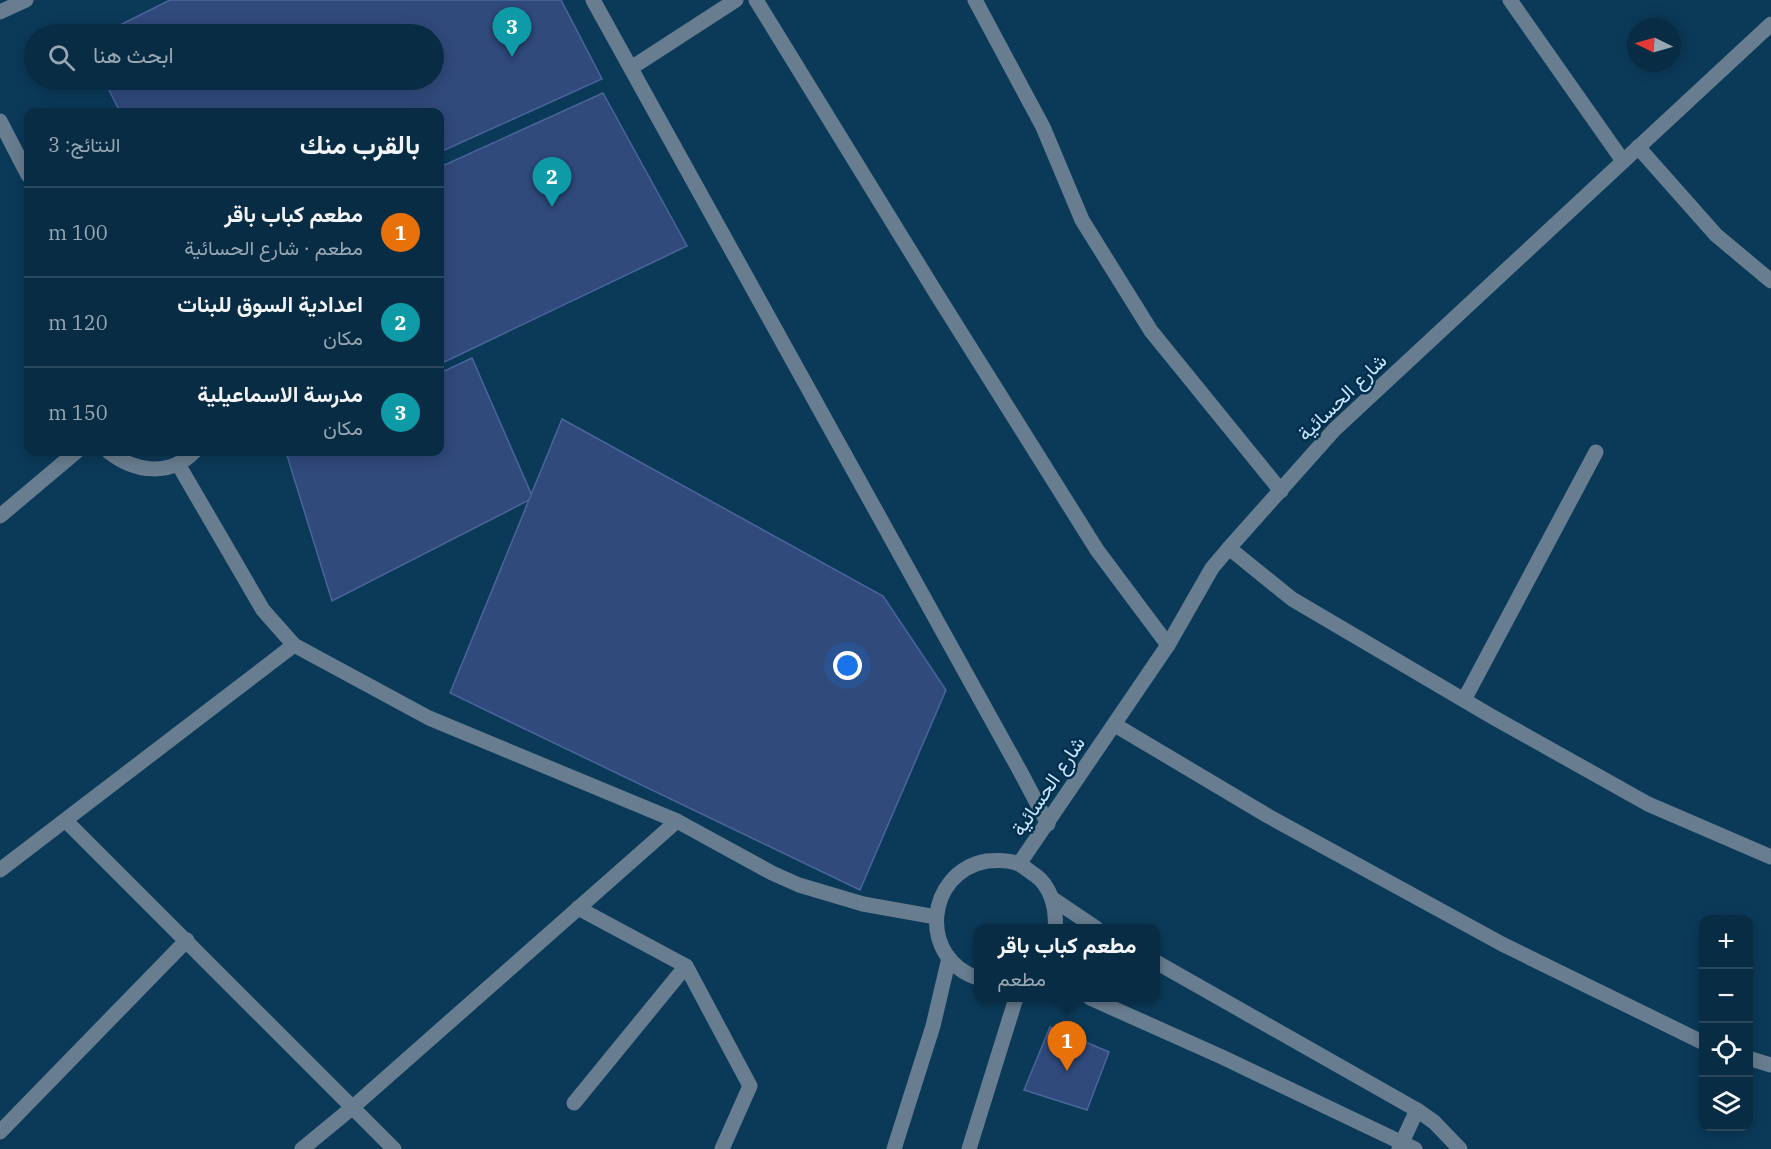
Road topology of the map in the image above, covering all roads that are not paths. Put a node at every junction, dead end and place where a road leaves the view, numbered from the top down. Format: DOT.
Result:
graph roads {
  1 [pos="26,0"];
  2 [pos="593,0"];
  3 [pos="736,0"];
  4 [pos="756,0"];
  5 [pos="975,0"];
  6 [pos="1510,0"];
  7 [pos="0,12"];
  8 [pos="1771,24"];
  9 [pos="631,68"];
  10 [pos="0,121"];
  11 [pos="5,141"];
  12 [pos="1638,147"];
  13 [pos="1623,161"];
  14 [pos="24,169"];
  15 [pos="1771,281"];
  16 [pos="1596,452"];
  17 [pos="71,456"];
  18 [pos="116,456"];
  19 [pos="189,456"];
  20 [pos="178,464"];
  21 [pos="1281,490"];
  22 [pos="3,509"];
  23 [pos="1229,548"];
  24 [pos="294,645"];
  25 [pos="1168,645"];
  26 [pos="1464,700"];
  27 [pos="1115,725"];
  28 [pos="66,821"];
  29 [pos="677,821"];
  30 [pos="1048,824"];
  31 [pos="1771,857"];
  32 [pos="1019,864"];
  33 [pos="0,870"];
  34 [pos="1053,899"];
  35 [pos="578,908"];
  36 [pos="936,917"];
  37 [pos="1055,924"];
  38 [pos="1090,924"];
  39 [pos="186,940"];
  40 [pos="949,958"];
  41 [pos="1160,965"];
  42 [pos="686,966"];
  43 [pos="974,976"];
  44 [pos="1015,1002"];
  45 [pos="1099,1002"];
  46 [pos="1699,1041"];
  47 [pos="1753,1059"];
  48 [pos="1771,1065"];
  49 [pos="574,1103"];
  50 [pos="353,1107"];
  51 [pos="1417,1110"];
  52 [pos="0,1132"];
  53 [pos="1405,1147"];
  54 [pos="302,1149"];
  55 [pos="394,1149"];
  56 [pos="722,1149"];
  57 [pos="894,1149"];
  58 [pos="969,1149"];
  59 [pos="1460,1149"];
  1 -- 7 [label="street"];
  2 -- 9 [label="street"];
  3 -- 9 [label="street"];
  4 -- 25 [label="street"];
  5 -- 21 [label="street"];
  6 -- 13 [label="street"];
  8 -- 12 [label="street, شارع الحسائية"];
  9 -- 30 [label="street"];
  10 -- 11 [label="street"];
  11 -- 14 [label="street"];
  12 -- 13 [label="street, شارع الحسائية"];
  12 -- 15 [label="street"];
  13 -- 21 [label="street, شارع الحسائية"];
  16 -- 26 [label="street"];
  17 -- 22 [label="street"];
  18 -- 20 [label="street"];
  19 -- 20 [label="street"];
  20 -- 24 [label="street"];
  21 -- 23 [label="street, شارع الحسائية"];
  23 -- 25 [label="street, شارع الحسائية"];
  23 -- 26 [label="street"];
  24 -- 28 [label="street"];
  24 -- 29 [label="street"];
  25 -- 27 [label="street, شارع الحسائية"];
  26 -- 31 [label="street"];
  27 -- 30 [label="street, شارع الحسائية"];
  27 -- 46 [label="street"];
  28 -- 33 [label="street"];
  28 -- 39 [label="street"];
  29 -- 35 [label="street"];
  29 -- 36 [label="street"];
  30 -- 32 [label="street, شارع الحسائية"];
  32 -- 34 [label="street"];
  32 -- 36 [label="street"];
  34 -- 37 [label="street"];
  34 -- 38 [label="street"];
  35 -- 42 [label="street"];
  35 -- 50 [label="street"];
  36 -- 40 [label="street"];
  39 -- 50 [label="street"];
  39 -- 52 [label="street"];
  40 -- 43 [label="street"];
  40 -- 57 [label="street"];
  41 -- 51 [label="street"];
  42 -- 49 [label="street"];
  42 -- 56 [label="street"];
  44 -- 58 [label="street"];
  45 -- 53 [label="street"];
  47 -- 48 [label="street"];
  50 -- 54 [label="street"];
  50 -- 55 [label="street"];
  51 -- 53 [label="street"];
  51 -- 59 [label="street"];
}
